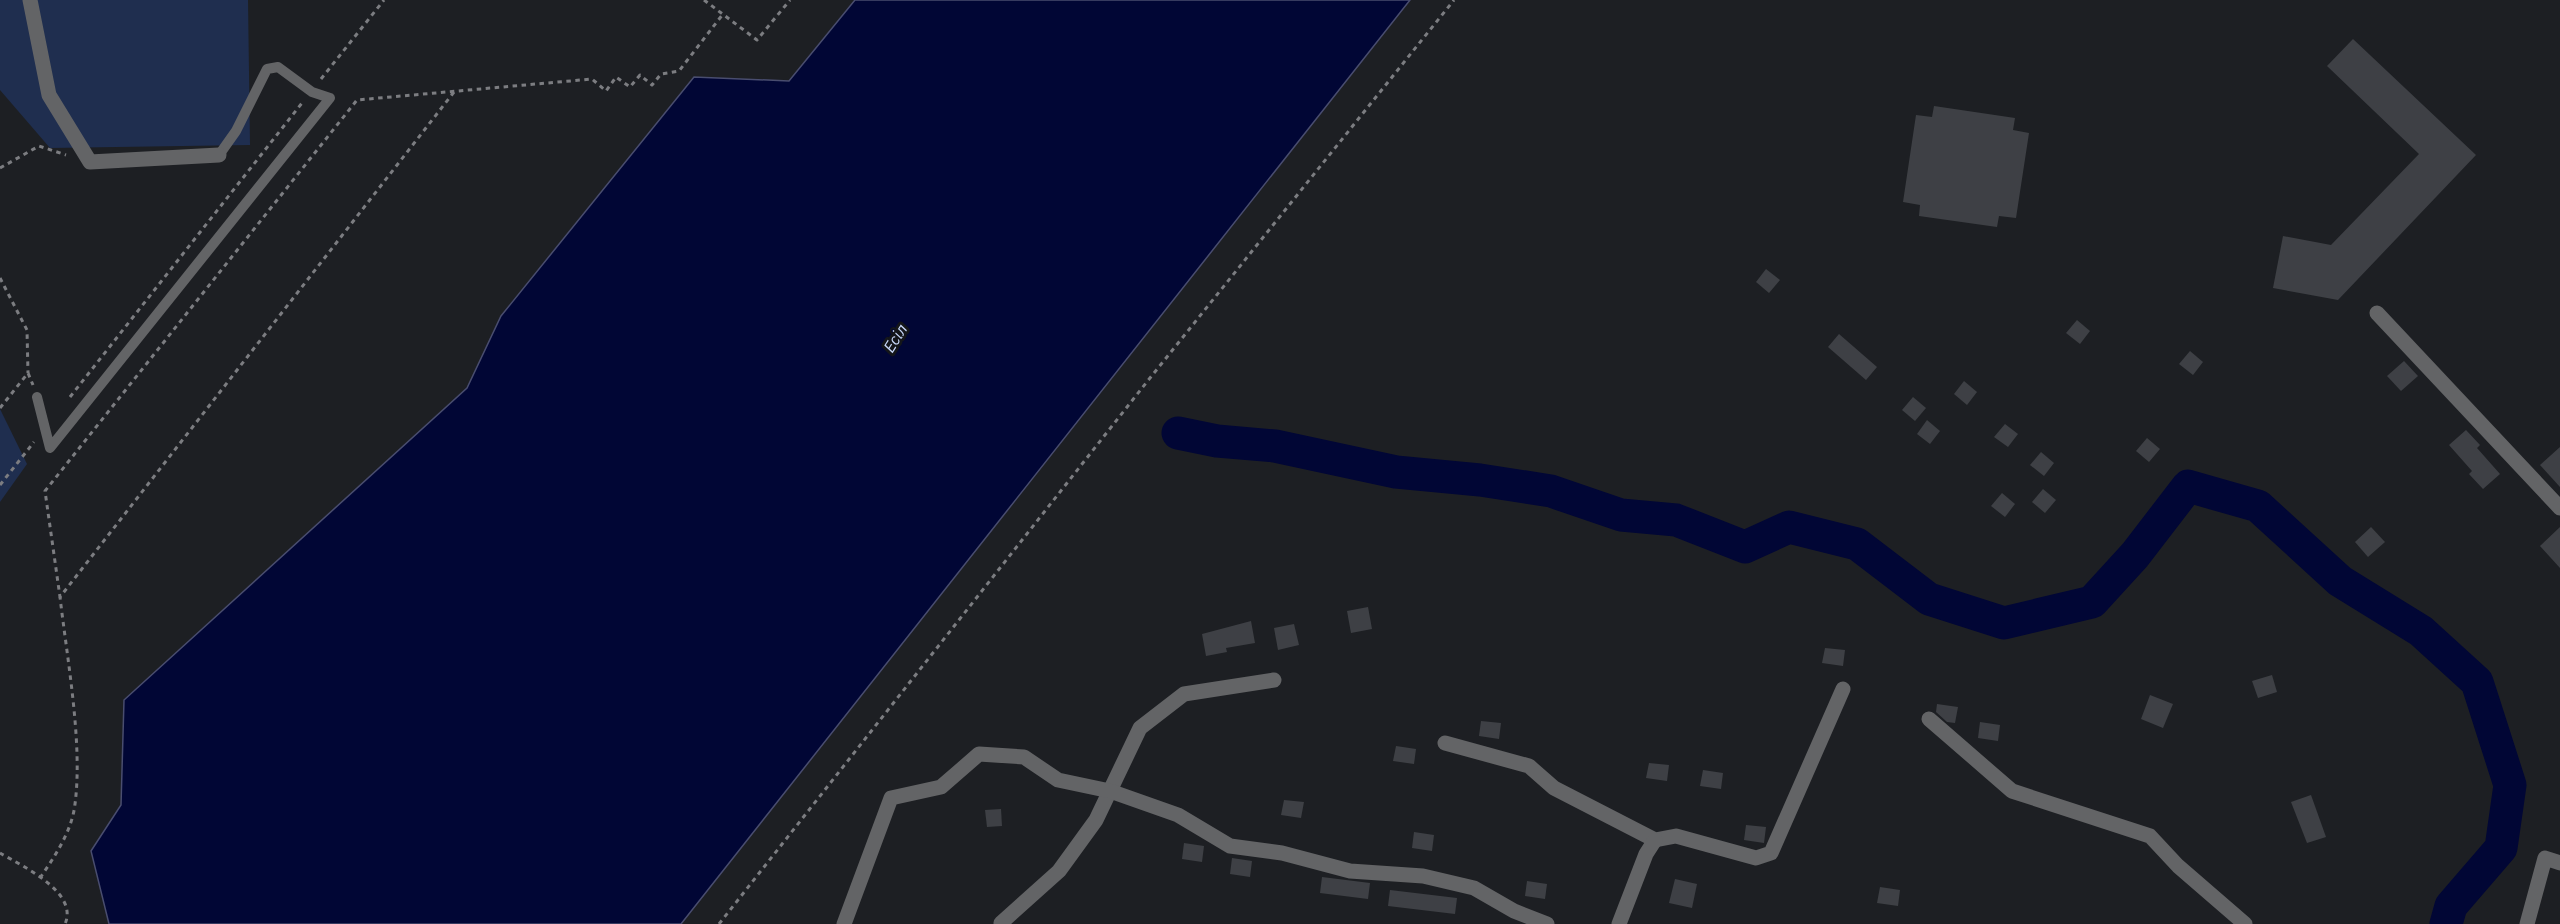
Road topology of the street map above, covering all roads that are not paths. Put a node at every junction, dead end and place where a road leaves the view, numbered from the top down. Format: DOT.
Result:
graph roads {
  1 [pos="30,0"];
  2 [pos="219,155"];
  3 [pos="2377,313"];
  4 [pos="37,397"];
  5 [pos="2560,508"];
  6 [pos="1274,680"];
  7 [pos="1843,689"];
  8 [pos="1929,719"];
  9 [pos="1445,743"];
  10 [pos="1110,790"];
  11 [pos="1655,840"];
  12 [pos="2560,863"];
  13 [pos="1512,917"];
  14 [pos="1001,923"];
  15 [pos="844,924"];
  16 [pos="1547,924"];
  17 [pos="1619,924"];
  18 [pos="2245,924"];
  19 [pos="2527,924"];
  1 -- 2 [label="street"];
  2 -- 4 [label="lane"];
  3 -- 5 [label="street"];
  6 -- 10 [label="street"];
  7 -- 11 [label="street"];
  8 -- 18 [label="street"];
  9 -- 11 [label="street"];
  10 -- 13 [label="street"];
  10 -- 14 [label="street"];
  10 -- 15 [label="street"];
  11 -- 17 [label="street"];
  12 -- 19 [label="street"];
  13 -- 16 [label="street"];
}
